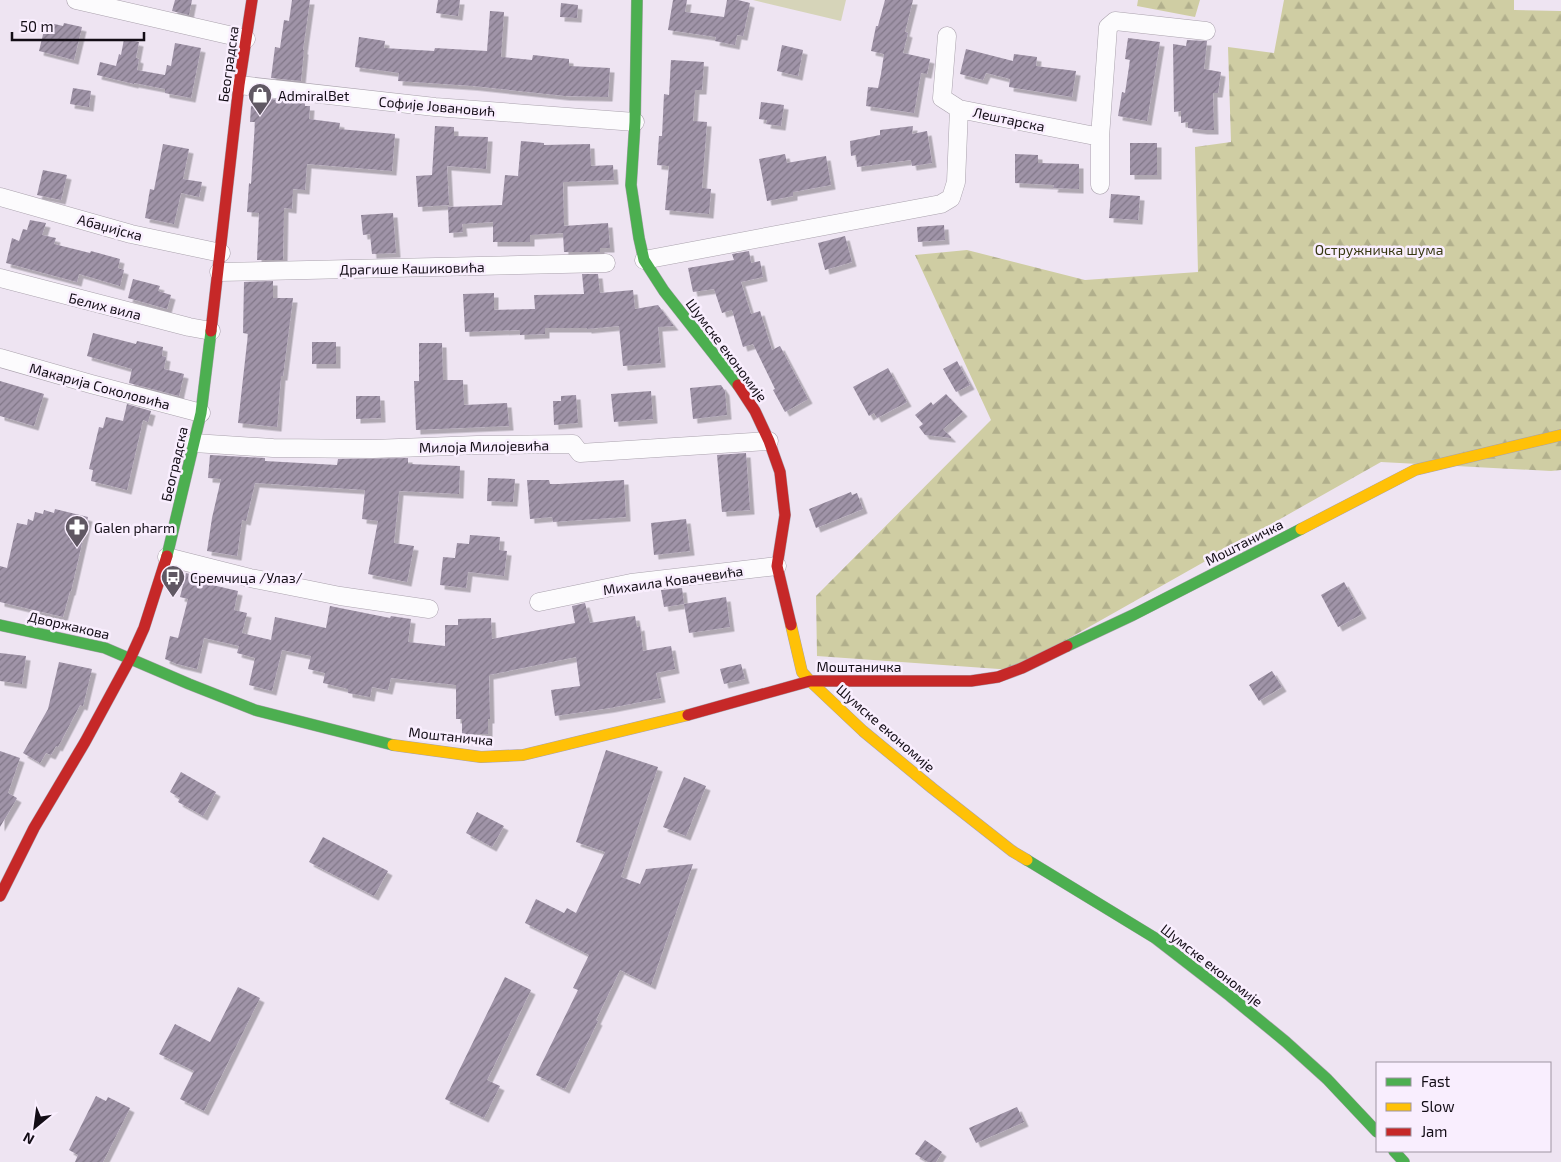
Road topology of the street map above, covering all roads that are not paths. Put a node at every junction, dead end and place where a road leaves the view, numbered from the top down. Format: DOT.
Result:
graph roads {
  1 [pos="76,0"];
  2 [pos="252,0"];
  3 [pos="637,0"];
  4 [pos="1206,31"];
  5 [pos="947,36"];
  6 [pos="246,39"];
  7 [pos="239,85"];
  8 [pos="959,108"];
  9 [pos="635,122"];
  10 [pos="1100,137"];
  11 [pos="1100,185"];
  12 [pos="0,197"];
  13 [pos="221,253"];
  14 [pos="644,260"];
  15 [pos="606,263"];
  16 [pos="219,272"];
  17 [pos="0,278"];
  18 [pos="211,331"];
  19 [pos="0,358"];
  20 [pos="201,413"];
  21 [pos="1561,435"];
  22 [pos="770,441"];
  23 [pos="194,444"];
  24 [pos="167,556"];
  25 [pos="777,566"];
  26 [pos="539,602"];
  27 [pos="428,609"];
  28 [pos="0,625"];
  29 [pos="130,659"];
  30 [pos="810,681"];
  31 [pos="0,896"];
  32 [pos="1376,1131"];
  33 [pos="1395,1152"];
  34 [pos="1404,1162"];
  1 -- 6 [label="street"];
  2 -- 6 [label="street, Београдска"];
  3 -- 9 [label="street, Шумске економије"];
  4 -- 10 [label="street"];
  5 -- 8 [label="street"];
  6 -- 7 [label="street, Београдска"];
  7 -- 9 [label="street, Софије Јовановић"];
  7 -- 13 [label="street, Београдска"];
  8 -- 10 [label="street, Лештарска"];
  8 -- 14 [label="street, Лештарска"];
  9 -- 14 [label="street, Шумске економије"];
  10 -- 11 [label="street"];
  12 -- 13 [label="street, Абаџијска"];
  13 -- 16 [label="street, Београдска"];
  14 -- 22 [label="street, Шумске економије"];
  15 -- 16 [label="street, Драгише Кашиковића"];
  16 -- 18 [label="street, Београдска"];
  17 -- 18 [label="street, Белих вила"];
  18 -- 20 [label="street, Београдска"];
  19 -- 20 [label="street, Макарија Соколовића"];
  20 -- 23 [label="street, Београдска"];
  21 -- 30 [label="street, Моштаничка"];
  22 -- 23 [label="street, Милоја Милојевића"];
  22 -- 25 [label="street, Шумске економије"];
  23 -- 24 [label="street, Београдска"];
  24 -- 27 [label="street"];
  24 -- 29 [label="street, Београдска"];
  25 -- 26 [label="street, Михаила Ковачевића"];
  25 -- 30 [label="street, Шумске економије"];
  28 -- 29 [label="street, Дворжакова"];
  29 -- 30 [label="street, Моштаничка"];
  29 -- 31 [label="street, Београдска"];
  30 -- 32 [label="street, Шумске економије"];
  33 -- 34 [label="street"];
}
